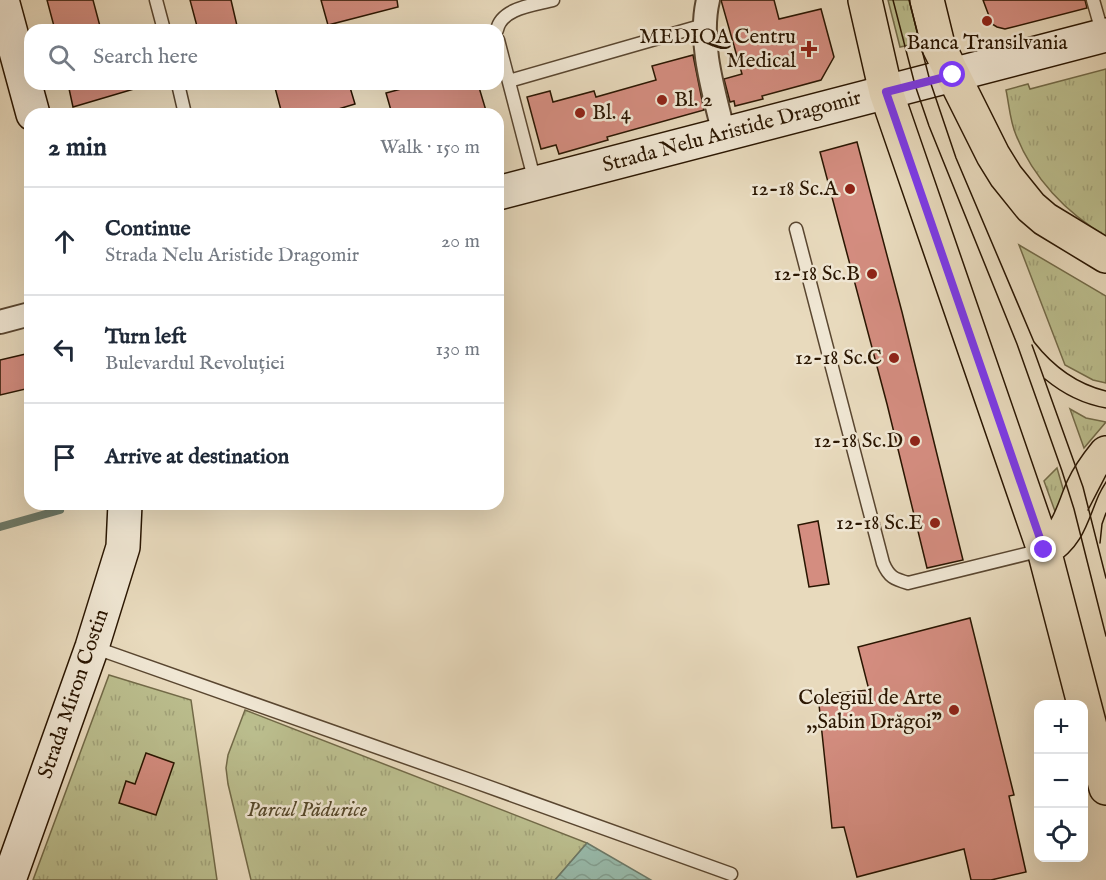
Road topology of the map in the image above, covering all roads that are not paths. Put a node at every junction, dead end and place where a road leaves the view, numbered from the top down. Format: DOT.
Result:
graph roads {
  1 [pos="2,0"];
  2 [pos="156,0"];
  3 [pos="553,0"];
  4 [pos="708,0"];
  5 [pos="865,0"];
  6 [pos="927,0"];
  7 [pos="1093,0"];
  8 [pos="162,24"];
  9 [pos="498,24"];
  10 [pos="704,25"];
  11 [pos="1104,36"];
  12 [pos="504,62"];
  13 [pos="953,75"];
  14 [pos="24,81"];
  15 [pos="509,81"];
  16 [pos="26,90"];
  17 [pos="179,90"];
  18 [pos="886,92"];
  19 [pos="31,108"];
  20 [pos="184,108"];
  21 [pos="724,134"];
  22 [pos="535,183"];
  23 [pos="504,191"];
  24 [pos="796,229"];
  25 [pos="1106,256"];
  26 [pos="24,316"];
  27 [pos="0,322"];
  28 [pos="1106,453"];
  29 [pos="125,510"];
  30 [pos="1044,550"];
  31 [pos="92,647"];
  32 [pos="1106,788"];
  33 [pos="731,874"];
  34 [pos="9,880"];
  1 -- 14 [label="street"];
  2 -- 8 [label="lane"];
  3 -- 9 [label="lane"];
  4 -- 10 [label="street"];
  5 -- 18 [label="main road"];
  6 -- 13 [label="main road"];
  7 -- 11 [label="lane"];
  10 -- 15 [label="lane"];
  10 -- 21 [label="street"];
  11 -- 13 [label="street, Strada Nelu Aristide Dragomir"];
  12 -- 15 [label="lane"];
  13 -- 18 [label="street, Strada Nelu Aristide Dragomir"];
  13 -- 25 [label="main road"];
  15 -- 22 [label="lane"];
  16 -- 19 [label="street"];
  17 -- 20 [label="lane"];
  18 -- 21 [label="street, Strada Nelu Aristide Dragomir"];
  18 -- 30 [label="main road"];
  21 -- 22 [label="street, Strada Nelu Aristide Dragomir"];
  22 -- 23 [label="street, Strada Nelu Aristide Dragomir"];
  24 -- 30 [label="lane"];
  26 -- 27 [label="street"];
  28 -- 30 [label="main road"];
  29 -- 31 [label="street, Strada Miron Costin"];
  30 -- 32 [label="main road"];
  31 -- 33 [label="lane"];
  31 -- 34 [label="street, Strada Miron Costin"];
}
